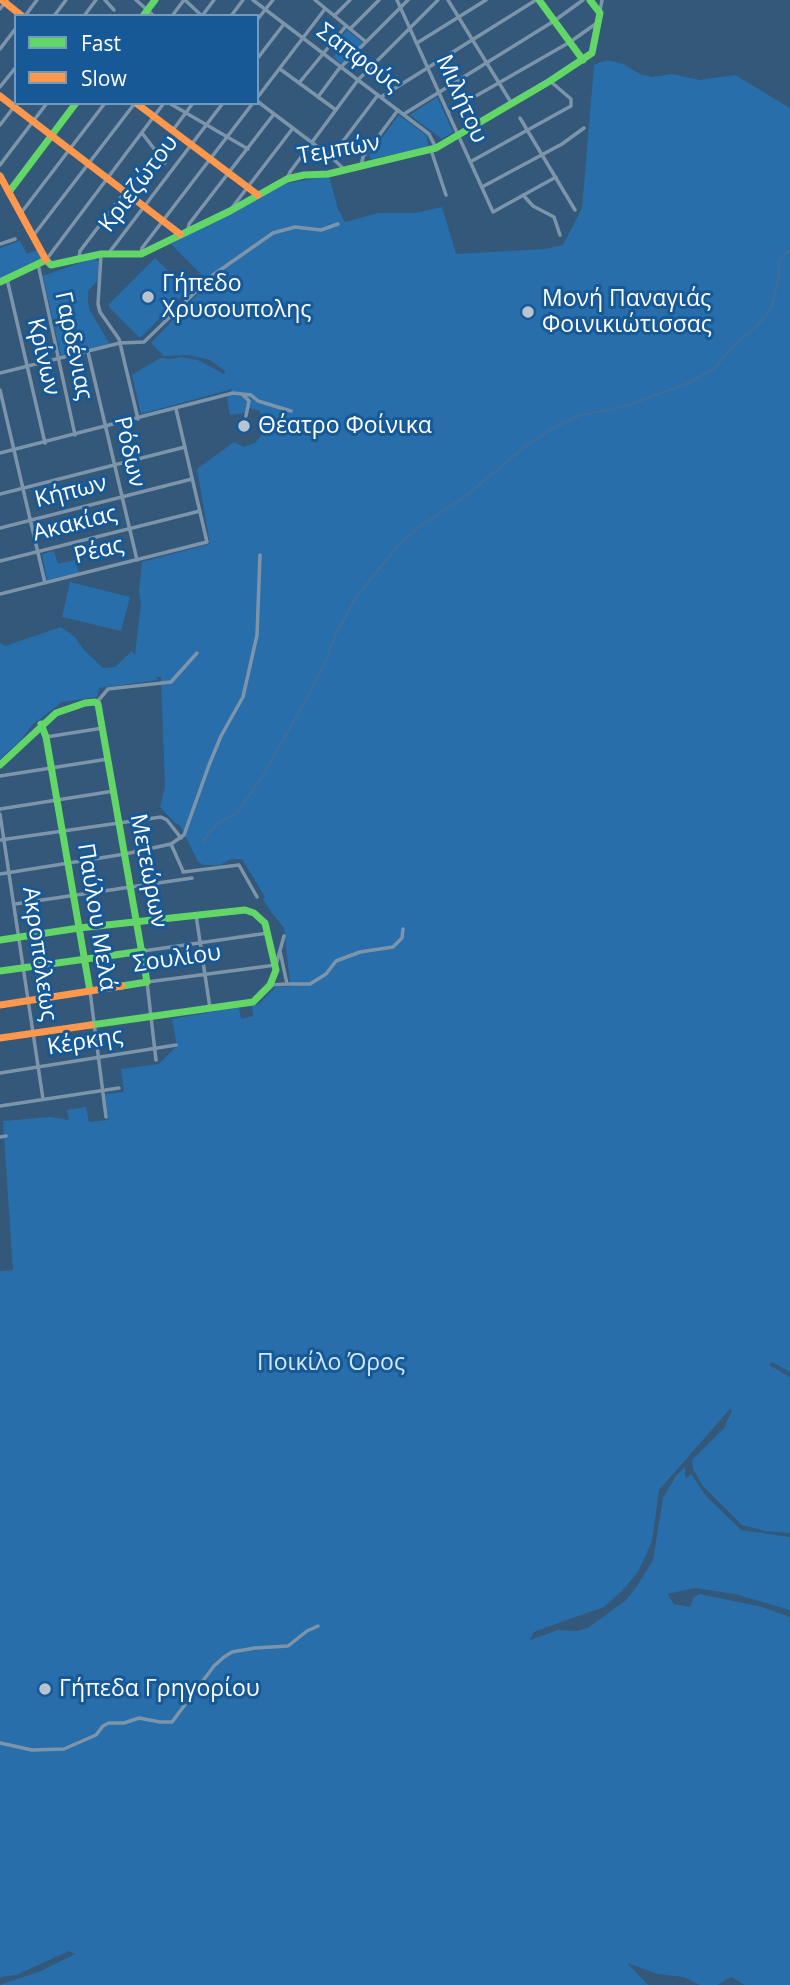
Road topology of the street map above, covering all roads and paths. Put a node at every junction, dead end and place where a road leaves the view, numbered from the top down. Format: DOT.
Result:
graph roads {
  1 [pos="37,0"];
  2 [pos="96,0"];
  3 [pos="104,0"];
  4 [pos="136,0"];
  5 [pos="155,0"];
  6 [pos="185,0"];
  7 [pos="253,0"];
  8 [pos="273,0"];
  9 [pos="315,0"];
  10 [pos="350,0"];
  11 [pos="379,0"];
  12 [pos="397,0"];
  13 [pos="408,0"];
  14 [pos="438,0"];
  15 [pos="449,0"];
  16 [pos="486,0"];
  17 [pos="538,0"];
  18 [pos="583,0"];
  19 [pos="590,0"];
  20 [pos="602,0"];
  21 [pos="3,3"];
  22 [pos="401,8"];
  23 [pos="266,9"];
  24 [pos="325,9"];
  25 [pos="114,10"];
  26 [pos="145,13"];
  27 [pos="21,14"];
  28 [pos="26,14"];
  29 [pos="85,14"];
  30 [pos="174,14"];
  31 [pos="200,14"];
  32 [pos="334,16"];
  33 [pos="459,17"];
  34 [pos="599,17"];
  35 [pos="259,18"];
  36 [pos="554,21"];
  37 [pos="284,23"];
  38 [pos="348,27"];
  39 [pos="410,28"];
  40 [pos="14,32"];
  41 [pos="303,38"];
  42 [pos="473,40"];
  43 [pos="366,42"];
  44 [pos="570,42"];
  45 [pos="417,43"];
  46 [pos="0,49"];
  47 [pos="322,52"];
  48 [pos="259,56"];
  49 [pos="583,60"];
  50 [pos="486,63"];
  51 [pos="341,67"];
  52 [pos="428,67"];
  53 [pos="14,69"];
  54 [pos="280,69"];
  55 [pos="358,80"];
  56 [pos="550,81"];
  57 [pos="299,83"];
  58 [pos="499,83"];
  59 [pos="0,87"];
  60 [pos="439,92"];
  61 [pos="379,96"];
  62 [pos="259,97"];
  63 [pos="318,97"];
  64 [pos="259,103"];
  65 [pos="512,104"];
  66 [pos="15,105"];
  67 [pos="45,105"];
  68 [pos="74,105"];
  69 [pos="103,105"];
  70 [pos="133,105"];
  71 [pos="138,105"];
  72 [pos="165,105"];
  73 [pos="171,105"];
  74 [pos="192,105"];
  75 [pos="221,105"];
  76 [pos="253,105"];
  77 [pos="336,110"];
  78 [pos="398,110"];
  79 [pos="448,112"];
  80 [pos="186,113"];
  81 [pos="274,114"];
  82 [pos="404,114"];
  83 [pos="154,117"];
  84 [pos="520,118"];
  85 [pos="33,121"];
  86 [pos="0,125"];
  87 [pos="206,125"];
  88 [pos="293,128"];
  89 [pos="583,128"];
  90 [pos="173,130"];
  91 [pos="528,132"];
  92 [pos="142,133"];
  93 [pos="51,135"];
  94 [pos="458,136"];
  95 [pos="227,137"];
  96 [pos="312,142"];
  97 [pos="191,145"];
  98 [pos="69,149"];
  99 [pos="248,149"];
  100 [pos="434,149"];
  101 [pos="542,155"];
  102 [pos="331,157"];
  103 [pos="210,160"];
  104 [pos="470,162"];
  105 [pos="165,163"];
  106 [pos="88,164"];
  107 [pos="0,165"];
  108 [pos="361,167"];
  109 [pos="345,170"];
  110 [pos="228,173"];
  111 [pos="0,176"];
  112 [pos="556,177"];
  113 [pos="107,178"];
  114 [pos="287,179"];
  115 [pos="482,187"];
  116 [pos="248,188"];
  117 [pos="9,192"];
  118 [pos="125,192"];
  119 [pos="258,195"];
  120 [pos="446,195"];
  121 [pos="523,195"];
  122 [pos="144,206"];
  123 [pos="575,210"];
  124 [pos="230,211"];
  125 [pos="21,213"];
  126 [pos="163,220"];
  127 [pos="338,224"];
  128 [pos="184,232"];
  129 [pos="561,235"];
  130 [pos="33,236"];
  131 [pos="15,239"];
  132 [pos="0,244"];
  133 [pos="105,254"];
  134 [pos="141,254"];
  135 [pos="79,258"];
  136 [pos="46,260"];
  137 [pos="38,264"];
  138 [pos="3,280"];
  139 [pos="120,344"];
  140 [pos="88,352"];
  141 [pos="58,359"];
  142 [pos="27,367"];
  143 [pos="0,373"];
  144 [pos="0,390"];
  145 [pos="243,395"];
  146 [pos="248,401"];
  147 [pos="258,401"];
  148 [pos="176,409"];
  149 [pos="291,411"];
  150 [pos="246,416"];
  151 [pos="138,419"];
  152 [pos="106,427"];
  153 [pos="75,435"];
  154 [pos="44,443"];
  155 [pos="185,447"];
  156 [pos="14,450"];
  157 [pos="0,453"];
  158 [pos="115,465"];
  159 [pos="192,479"];
  160 [pos="23,488"];
  161 [pos="0,494"];
  162 [pos="122,497"];
  163 [pos="200,511"];
  164 [pos="31,520"];
  165 [pos="0,528"];
  166 [pos="130,528"];
  167 [pos="38,552"];
  168 [pos="260,555"];
  169 [pos="137,560"];
  170 [pos="0,561"];
  171 [pos="45,583"];
  172 [pos="0,594"];
  173 [pos="197,653"];
  174 [pos="97,702"];
  175 [pos="41,724"];
  176 [pos="103,728"];
  177 [pos="46,737"];
  178 [pos="108,759"];
  179 [pos="0,765"];
  180 [pos="51,768"];
  181 [pos="0,776"];
  182 [pos="114,791"];
  183 [pos="57,799"];
  184 [pos="0,808"];
  185 [pos="0,814"];
  186 [pos="120,824"];
  187 [pos="62,831"];
  188 [pos="181,838"];
  189 [pos="2,839"];
  190 [pos="171,844"];
  191 [pos="125,855"];
  192 [pos="68,863"];
  193 [pos="183,872"];
  194 [pos="9,873"];
  195 [pos="0,874"];
  196 [pos="192,878"];
  197 [pos="186,879"];
  198 [pos="131,887"];
  199 [pos="73,894"];
  200 [pos="257,897"];
  201 [pos="14,904"];
  202 [pos="196,915"];
  203 [pos="138,921"];
  204 [pos="79,928"];
  205 [pos="404,929"];
  206 [pos="268,933"];
  207 [pos="284,936"];
  208 [pos="19,937"];
  209 [pos="0,940"];
  210 [pos="200,943"];
  211 [pos="280,949"];
  212 [pos="143,951"];
  213 [pos="84,959"];
  214 [pos="276,965"];
  215 [pos="24,968"];
  216 [pos="0,971"];
  217 [pos="205,975"];
  218 [pos="147,982"];
  219 [pos="287,984"];
  220 [pos="270,985"];
  221 [pos="90,991"];
  222 [pos="28,1000"];
  223 [pos="0,1005"];
  224 [pos="210,1008"];
  225 [pos="151,1017"];
  226 [pos="93,1026"];
  227 [pos="33,1033"];
  228 [pos="0,1038"];
  229 [pos="176,1045"];
  230 [pos="155,1048"];
  231 [pos="97,1057"];
  232 [pos="156,1060"];
  233 [pos="38,1067"];
  234 [pos="0,1073"];
  235 [pos="119,1088"];
  236 [pos="103,1091"];
  237 [pos="43,1099"];
  238 [pos="0,1106"];
  239 [pos="106,1117"];
  240 [pos="6,1136"];
  241 [pos="0,1138"];
  242 [pos="318,1626"];
  243 [pos="0,1743"];
  1 -- 28 [label="street"];
  2 -- 29 [label="street"];
  3 -- 25 [label="street"];
  4 -- 26 [label="street"];
  5 -- 26 [label="street"];
  6 -- 30 [label="street"];
  6 -- 31 [label="street"];
  7 -- 23 [label="street, Σαπφούς"];
  8 -- 23 [label="street"];
  9 -- 24 [label="street"];
  10 -- 32 [label="street"];
  11 -- 38 [label="street"];
  12 -- 22 [label="street, Μιλήτου"];
  13 -- 22 [label="street"];
  14 -- 39 [label="street"];
  15 -- 33 [label="street"];
  16 -- 33 [label="street"];
  17 -- 36 [label="street"];
  17 -- 42 [label="street"];
  18 -- 36 [label="street"];
  19 -- 34 [label="street"];
  20 -- 34 [label="street"];
  21 -- 27 [label="street"];
  22 -- 39 [label="street, Μιλήτου"];
  22 -- 43 [label="street"];
  23 -- 35 [label="street"];
  23 -- 37 [label="street, Σαπφούς"];
  24 -- 32 [label="street"];
  24 -- 41 [label="street"];
  32 -- 38 [label="street"];
  33 -- 42 [label="street"];
  33 -- 45 [label="street"];
  34 -- 44 [label="street"];
  34 -- 49 [label="street"];
  36 -- 44 [label="street"];
  36 -- 50 [label="street"];
  37 -- 41 [label="street, Σαπφούς"];
  37 -- 48 [label="street"];
  38 -- 43 [label="street"];
  38 -- 47 [label="street"];
  39 -- 45 [label="street, Μιλήτου"];
  39 -- 55 [label="street"];
  40 -- 46 [label="street"];
  41 -- 47 [label="street, Σαπφούς"];
  41 -- 54 [label="street"];
  42 -- 50 [label="street"];
  42 -- 52 [label="street"];
  43 -- 51 [label="street"];
  44 -- 49 [label="street"];
  44 -- 58 [label="street"];
  45 -- 52 [label="street, Μιλήτου"];
  47 -- 51 [label="street, Σαπφούς"];
  47 -- 57 [label="street"];
  49 -- 56 [label="street, Τεμπών"];
  50 -- 58 [label="street"];
  50 -- 60 [label="street"];
  51 -- 55 [label="street, Σαπφούς"];
  51 -- 63 [label="street"];
  52 -- 60 [label="street, Μιλήτου"];
  52 -- 61 [label="street"];
  53 -- 59 [label="street"];
  54 -- 57 [label="street"];
  54 -- 62 [label="street"];
  55 -- 61 [label="street, Σαπφούς"];
  55 -- 77 [label="street"];
  56 -- 65 [label="street, Τεμπών"];
  56 -- 91 [label="street"];
  57 -- 63 [label="street"];
  58 -- 65 [label="street"];
  58 -- 79 [label="street"];
  60 -- 79 [label="street, Μιλήτου"];
  60 -- 82 [label="street"];
  61 -- 78 [label="street, Σαπφούς"];
  61 -- 102 [label="street"];
  63 -- 77 [label="street"];
  64 -- 81 [label="street"];
  65 -- 94 [label="street, Τεμπών"];
  66 -- 85 [label="street"];
  66 -- 86 [label="street"];
  67 -- 85 [label="street"];
  68 -- 93 [label="street"];
  69 -- 98 [label="street"];
  70 -- 106 [label="street"];
  71 -- 83 [label="street"];
  72 -- 83 [label="street"];
  73 -- 80 [label="street"];
  74 -- 80 [label="street"];
  75 -- 87 [label="street, Κριεζώτου"];
  76 -- 95 [label="street"];
  77 -- 96 [label="street"];
  78 -- 82 [label="street, Σαπφούς"];
  78 -- 108 [label="street"];
  79 -- 94 [label="street, Μιλήτου"];
  80 -- 87 [label="street"];
  80 -- 90 [label="street"];
  81 -- 88 [label="street"];
  81 -- 99 [label="street"];
  82 -- 100 [label="street, Σαπφούς"];
  83 -- 90 [label="street"];
  83 -- 92 [label="street"];
  84 -- 91 [label="street"];
  85 -- 93 [label="street"];
  85 -- 107 [label="street"];
  87 -- 95 [label="street"];
  87 -- 97 [label="street, Κριεζώτου"];
  88 -- 96 [label="street"];
  88 -- 116 [label="street"];
  89 -- 101 [label="street"];
  90 -- 97 [label="street"];
  91 -- 101 [label="street"];
  91 -- 104 [label="street"];
  92 -- 105 [label="street"];
  92 -- 113 [label="street"];
  93 -- 98 [label="street"];
  93 -- 117 [label="street"];
  94 -- 100 [label="street, Τεμπών"];
  94 -- 104 [label="street, Μιλήτου"];
  95 -- 99 [label="street"];
  95 -- 103 [label="street"];
  96 -- 102 [label="street"];
  96 -- 114 [label="street"];
  97 -- 103 [label="street"];
  97 -- 122 [label="street, Κριεζώτου"];
  98 -- 106 [label="street"];
  98 -- 125 [label="street"];
  99 -- 110 [label="street"];
  100 -- 108 [label="street, Τεμπών"];
  100 -- 120 [label="street"];
  101 -- 112 [label="street"];
  101 -- 115 [label="street"];
  102 -- 109 [label="street"];
  103 -- 110 [label="street"];
  103 -- 126 [label="street"];
  104 -- 115 [label="street, Μιλήτου"];
  106 -- 113 [label="street"];
  106 -- 130 [label="street"];
  108 -- 109 [label="street, Τεμπών"];
  109 -- 114 [label="street, Τεμπών"];
  110 -- 116 [label="street"];
  110 -- 128 [label="street"];
  111 -- 117 [label="street"];
  112 -- 121 [label="street"];
  112 -- 123 [label="street"];
  113 -- 118 [label="street"];
  113 -- 136 [label="street"];
  114 -- 119 [label="street, Τεμπών"];
  115 -- 121 [label="street, Μιλήτου"];
  116 -- 119 [label="street"];
  116 -- 124 [label="street"];
  117 -- 125 [label="street"];
  118 -- 122 [label="street"];
  118 -- 135 [label="street"];
  119 -- 124 [label="street, Τεμπών"];
  121 -- 129 [label="street"];
  122 -- 126 [label="street"];
  122 -- 133 [label="street, Κριεζώτου"];
  124 -- 128 [label="street, Τεμπών"];
  125 -- 130 [label="street"];
  126 -- 128 [label="street"];
  126 -- 134 [label="street"];
  127 -- 139 [label="street"];
  128 -- 134 [label="street, Τεμπών"];
  130 -- 136 [label="street"];
  131 -- 132 [label="street"];
  133 -- 134 [label="street, Τεμπών"];
  133 -- 135 [label="street, Τεμπών"];
  133 -- 139 [label="street"];
  135 -- 136 [label="street, Τεμπών"];
  136 -- 137 [label="street"];
  137 -- 138 [label="street"];
  137 -- 141 [label="street, Γαρδένιας"];
  138 -- 142 [label="street, Κρίνων"];
  139 -- 140 [label="street"];
  139 -- 151 [label="street"];
  140 -- 141 [label="street"];
  140 -- 152 [label="street, Ρόδων"];
  141 -- 142 [label="street"];
  141 -- 153 [label="street, Γαρδένιας"];
  142 -- 143 [label="street"];
  142 -- 154 [label="street, Κρίνων"];
  144 -- 156 [label="street"];
  145 -- 146 [label="street"];
  145 -- 147 [label="street"];
  145 -- 148 [label="street"];
  146 -- 147 [label="street"];
  146 -- 150 [label="street"];
  147 -- 149 [label="street"];
  148 -- 151 [label="street"];
  148 -- 155 [label="street"];
  151 -- 152 [label="street"];
  152 -- 153 [label="street"];
  152 -- 158 [label="street, Ρόδων"];
  153 -- 154 [label="street"];
  154 -- 156 [label="street"];
  155 -- 158 [label="street"];
  155 -- 159 [label="street"];
  156 -- 157 [label="street"];
  156 -- 160 [label="street"];
  158 -- 160 [label="street"];
  158 -- 162 [label="street, Ρόδων"];
  159 -- 162 [label="street, Κήπων"];
  159 -- 163 [label="street"];
  160 -- 161 [label="street"];
  160 -- 164 [label="street"];
  162 -- 164 [label="street, Κήπων"];
  162 -- 166 [label="street, Ρόδων"];
  163 -- 166 [label="street, Ακακίας"];
  163 -- 169 [label="street, Ρέας"];
  164 -- 165 [label="street, Κήπων"];
  164 -- 167 [label="street"];
  166 -- 167 [label="street, Ακακίας"];
  166 -- 169 [label="street, Ρόδων"];
  167 -- 170 [label="street, Ακακίας"];
  167 -- 171 [label="street"];
  168 -- 188 [label="street"];
  169 -- 171 [label="street, Ρέας"];
  171 -- 172 [label="street, Ρέας"];
  173 -- 174 [label="street"];
  174 -- 175 [label="street"];
  174 -- 176 [label="street, Μετεώρων"];
  175 -- 177 [label="street, Παύλου Μελά"];
  175 -- 179 [label="street"];
  176 -- 177 [label="street"];
  176 -- 178 [label="street, Μετεώρων"];
  177 -- 180 [label="street, Παύλου Μελά"];
  178 -- 180 [label="street"];
  178 -- 182 [label="street, Μετεώρων"];
  180 -- 181 [label="street"];
  180 -- 183 [label="street, Παύλου Μελά"];
  182 -- 183 [label="street"];
  182 -- 186 [label="street, Μετεώρων"];
  183 -- 184 [label="street"];
  183 -- 187 [label="street, Παύλου Μελά"];
  185 -- 189 [label="street, Ακροπόλεως"];
  186 -- 187 [label="street"];
  186 -- 188 [label="street"];
  186 -- 191 [label="street, Μετεώρων"];
  187 -- 189 [label="street"];
  187 -- 192 [label="street, Παύλου Μελά"];
  188 -- 190 [label="street"];
  189 -- 194 [label="street, Ακροπόλεως"];
  190 -- 191 [label="street"];
  190 -- 193 [label="street"];
  191 -- 192 [label="street"];
  191 -- 198 [label="street, Μετεώρων"];
  192 -- 194 [label="street"];
  192 -- 199 [label="street, Παύλου Μελά"];
  193 -- 197 [label="street"];
  193 -- 200 [label="street"];
  194 -- 195 [label="street"];
  194 -- 201 [label="street, Ακροπόλεως"];
  196 -- 197 [label="street"];
  197 -- 198 [label="street"];
  198 -- 199 [label="street"];
  198 -- 203 [label="street, Μετεώρων"];
  199 -- 201 [label="street"];
  199 -- 204 [label="street, Παύλου Μελά"];
  201 -- 208 [label="street, Ακροπόλεως"];
  202 -- 203 [label="street"];
  202 -- 206 [label="street"];
  202 -- 210 [label="street"];
  203 -- 204 [label="street"];
  203 -- 212 [label="street, Μετεώρων"];
  204 -- 208 [label="street"];
  204 -- 213 [label="street, Παύλου Μελά"];
  205 -- 219 [label="street"];
  206 -- 210 [label="street"];
  206 -- 214 [label="street"];
  207 -- 211 [label="street"];
  208 -- 209 [label="street"];
  208 -- 215 [label="street, Ακροπόλεως"];
  210 -- 212 [label="street"];
  210 -- 217 [label="street"];
  211 -- 214 [label="street"];
  211 -- 219 [label="street"];
  212 -- 213 [label="street"];
  212 -- 218 [label="street, Μετεώρων"];
  213 -- 215 [label="street"];
  213 -- 221 [label="street, Παύλου Μελά"];
  214 -- 217 [label="street, Σουλίου"];
  214 -- 220 [label="street"];
  215 -- 216 [label="street"];
  215 -- 222 [label="street, Ακροπόλεως"];
  217 -- 218 [label="street, Σουλίου"];
  217 -- 224 [label="street"];
  218 -- 221 [label="street, Σουλίου"];
  218 -- 225 [label="street, Μετεώρων"];
  219 -- 220 [label="street"];
  220 -- 224 [label="street"];
  221 -- 222 [label="street, Σουλίου"];
  221 -- 226 [label="street, Παύλου Μελά"];
  222 -- 223 [label="street, Σουλίου"];
  222 -- 227 [label="street, Ακροπόλεως"];
  224 -- 225 [label="street"];
  225 -- 226 [label="street"];
  225 -- 230 [label="street, Μετεώρων"];
  226 -- 227 [label="street"];
  226 -- 231 [label="street, Παύλου Μελά"];
  227 -- 228 [label="street"];
  227 -- 233 [label="street, Ακροπόλεως"];
  229 -- 230 [label="street, Κέρκης"];
  230 -- 231 [label="street, Κέρκης"];
  230 -- 232 [label="street, Μετεώρων"];
  231 -- 233 [label="street, Κέρκης"];
  231 -- 236 [label="street, Παύλου Μελά"];
  233 -- 234 [label="street, Κέρκης"];
  233 -- 237 [label="street, Ακροπόλεως"];
  235 -- 236 [label="street"];
  236 -- 237 [label="street"];
  236 -- 239 [label="street, Παύλου Μελά"];
  237 -- 238 [label="street"];
  240 -- 241 [label="street"];
  242 -- 243 [label="street"];
}
